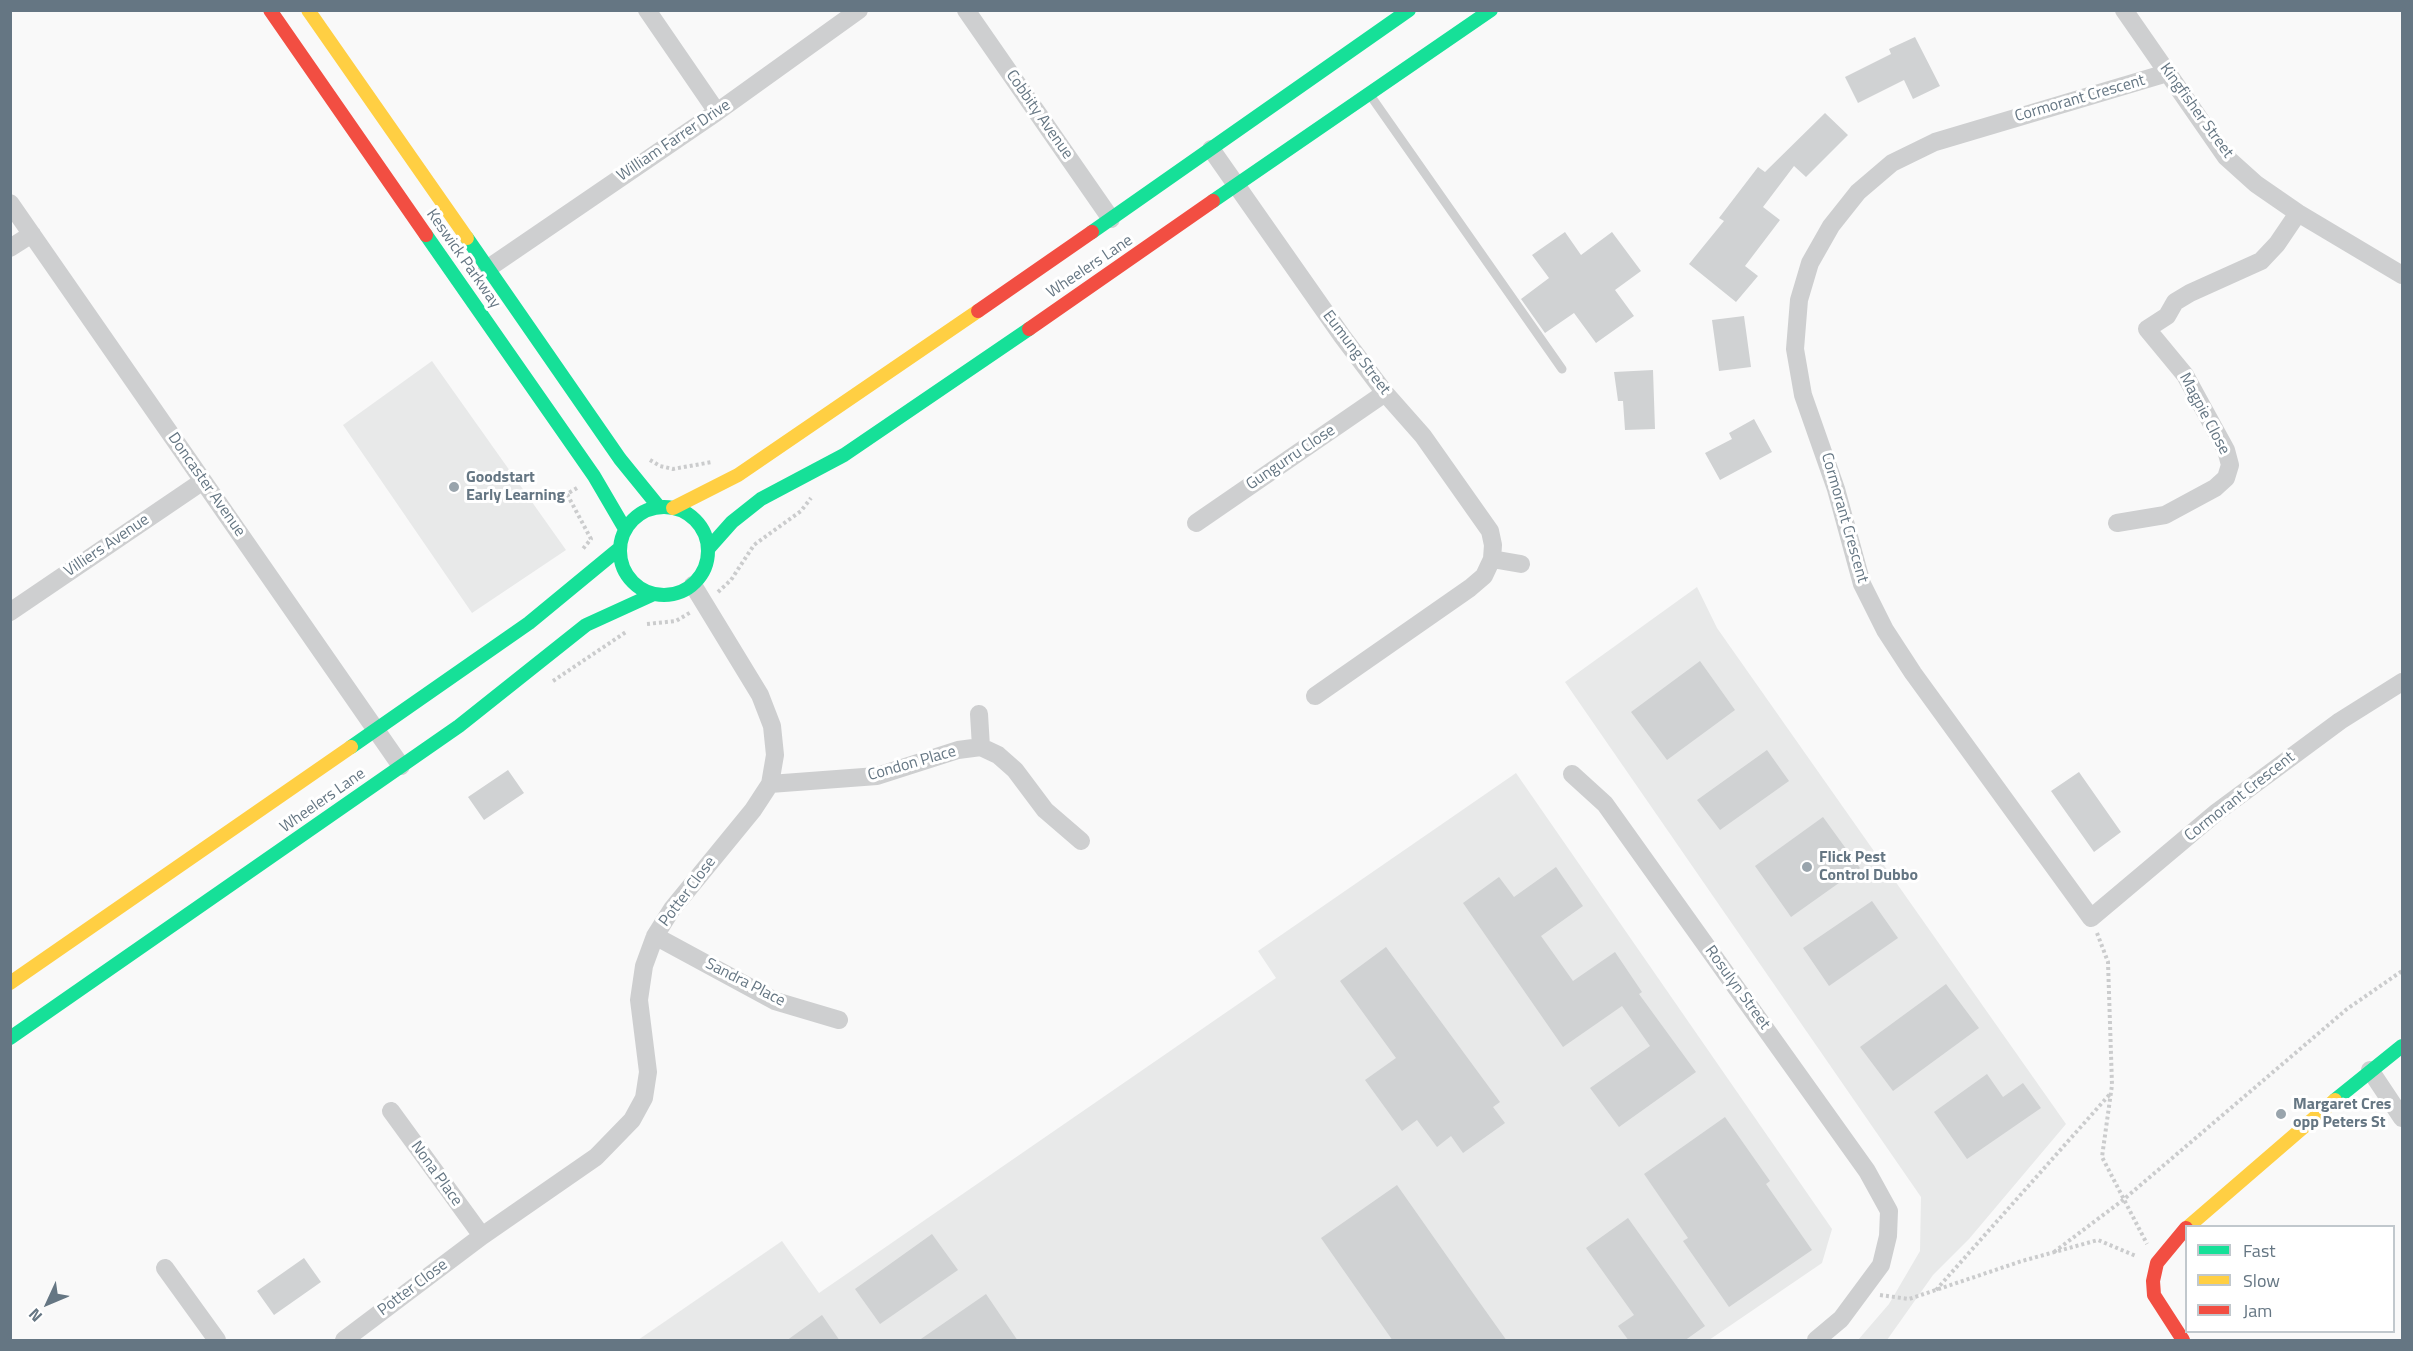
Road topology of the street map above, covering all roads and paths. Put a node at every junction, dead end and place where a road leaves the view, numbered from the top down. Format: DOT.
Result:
graph roads {
  1 [pos="270,10"];
  2 [pos="308,10"];
  3 [pos="647,10"];
  4 [pos="859,10"];
  5 [pos="966,10"];
  6 [pos="1409,10"];
  7 [pos="1491,10"];
  8 [pos="2124,10"];
  9 [pos="2167,73"];
  10 [pos="1370,95"];
  11 [pos="717,112"];
  12 [pos="1211,148"];
  13 [pos="1237,186"];
  14 [pos="10,203"];
  15 [pos="2298,213"];
  16 [pos="1111,219"];
  17 [pos="32,234"];
  18 [pos="10,248"];
  19 [pos="487,269"];
  20 [pos="2403,275"];
  21 [pos="1562,369"];
  22 [pos="1385,393"];
  23 [pos="203,481"];
  24 [pos="666,507"];
  25 [pos="1196,523"];
  26 [pos="2117,523"];
  27 [pos="625,530"];
  28 [pos="620,548"];
  29 [pos="708,549"];
  30 [pos="1492,559"];
  31 [pos="1521,564"];
  32 [pos="693,585"];
  33 [pos="654,594"];
  34 [pos="10,612"];
  35 [pos="2403,682"];
  36 [pos="1315,696"];
  37 [pos="979,714"];
  38 [pos="375,730"];
  39 [pos="981,747"];
  40 [pos="401,766"];
  41 [pos="1572,774"];
  42 [pos="770,784"];
  43 [pos="1081,841"];
  44 [pos="2091,918"];
  45 [pos="655,936"];
  46 [pos="2403,971"];
  47 [pos="10,983"];
  48 [pos="839,1020"];
  49 [pos="10,1038"];
  50 [pos="2403,1046"];
  51 [pos="2370,1070"];
  52 [pos="2110,1094"];
  53 [pos="391,1111"];
  54 [pos="2403,1118"];
  55 [pos="2123,1200"];
  56 [pos="2190,1225"];
  57 [pos="2185,1230"];
  58 [pos="482,1236"];
  59 [pos="2054,1252"];
  60 [pos="2157,1263"];
  61 [pos="165,1268"];
  62 [pos="1935,1290"];
  63 [pos="1863,1293"];
  64 [pos="217,1341"];
  65 [pos="344,1341"];
  66 [pos="1816,1341"];
  67 [pos="2182,1341"];
  1 -- 27 [label="main road, Keswick Parkway"];
  2 -- 19 [label="main road, Keswick Parkway"];
  3 -- 11 [label="street"];
  4 -- 11 [label="street, William Farrer Drive"];
  5 -- 16 [label="street, Cobbity Avenue"];
  6 -- 12 [label="main road, Wheelers Lane"];
  7 -- 10 [label="main road, Wheelers Lane"];
  8 -- 9 [label="street, Kingfisher Street"];
  9 -- 15 [label="street, Kingfisher Street"];
  9 -- 44 [label="street, Cormorant Crescent"];
  10 -- 13 [label="main road, Wheelers Lane"];
  10 -- 21 [label="lane"];
  11 -- 19 [label="street, William Farrer Drive"];
  12 -- 13 [label="street, Eumung Street"];
  12 -- 16 [label="main road, Wheelers Lane"];
  13 -- 22 [label="street, Eumung Street"];
  13 -- 29 [label="main road, Wheelers Lane"];
  14 -- 17 [label="street, Doncaster Avenue"];
  15 -- 20 [label="street, Kingfisher Street"];
  15 -- 26 [label="street, Magpie Close"];
  16 -- 24 [label="main road, Wheelers Lane"];
  17 -- 18 [label="street"];
  17 -- 23 [label="street, Doncaster Avenue"];
  19 -- 24 [label="main road, Keswick Parkway"];
  22 -- 25 [label="street, Gungurru Close"];
  22 -- 30 [label="street, Eumung Street"];
  23 -- 34 [label="street, Villiers Avenue"];
  23 -- 38 [label="street, Doncaster Avenue"];
  24 -- 27 [label="main road"];
  24 -- 29 [label="main road"];
  27 -- 28 [label="main road"];
  28 -- 33 [label="main road"];
  28 -- 38 [label="main road, Wheelers Lane"];
  29 -- 32 [label="main road"];
  30 -- 31 [label="street"];
  30 -- 36 [label="street"];
  32 -- 33 [label="main road"];
  32 -- 42 [label="street, Potter Close"];
  33 -- 40 [label="main road, Wheelers Lane"];
  35 -- 44 [label="street, Cormorant Crescent"];
  37 -- 39 [label="street"];
  38 -- 40 [label="street, Doncaster Avenue"];
  38 -- 47 [label="main road, Wheelers Lane"];
  39 -- 42 [label="street, Condon Place"];
  39 -- 43 [label="street"];
  40 -- 49 [label="main road, Wheelers Lane"];
  41 -- 63 [label="street, Rosulyn Street"];
  42 -- 45 [label="street, Potter Close"];
  44 -- 52 [label="path"];
  45 -- 48 [label="street, Sandra Place"];
  45 -- 58 [label="street, Potter Close"];
  46 -- 55 [label="path"];
  50 -- 51 [label="main road"];
  51 -- 54 [label="street"];
  51 -- 56 [label="main road"];
  52 -- 55 [label="path"];
  52 -- 62 [label="path"];
  53 -- 58 [label="street, Nona Place"];
  55 -- 59 [label="path"];
  55 -- 60 [label="path"];
  57 -- 60 [label="main road"];
  58 -- 65 [label="street, Potter Close"];
  59 -- 60 [label="path"];
  59 -- 62 [label="path"];
  60 -- 67 [label="main road"];
  61 -- 64 [label="street"];
  62 -- 63 [label="path"];
  63 -- 66 [label="street"];
}
